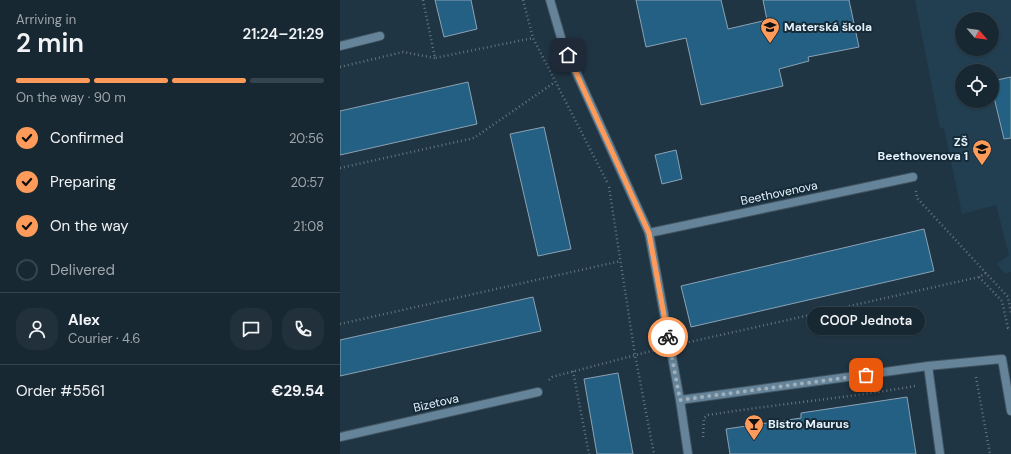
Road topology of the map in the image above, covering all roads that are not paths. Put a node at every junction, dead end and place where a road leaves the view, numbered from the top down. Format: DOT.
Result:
graph roads {
  1 [pos="550,0"];
  2 [pos="380,36"];
  3 [pos="340,46"];
  4 [pos="914,177"];
  5 [pos="649,233"];
  6 [pos="928,366"];
  7 [pos="538,392"];
  8 [pos="680,400"];
  9 [pos="1011,411"];
  10 [pos="340,437"];
  11 [pos="688,454"];
  12 [pos="940,454"];
  1 -- 5 [label="street"];
  2 -- 3 [label="street"];
  4 -- 5 [label="street, Beethovenova"];
  5 -- 8 [label="street"];
  6 -- 8 [label="street"];
  6 -- 9 [label="street"];
  6 -- 12 [label="street"];
  7 -- 10 [label="street, Bizetova"];
  8 -- 11 [label="street"];
}
